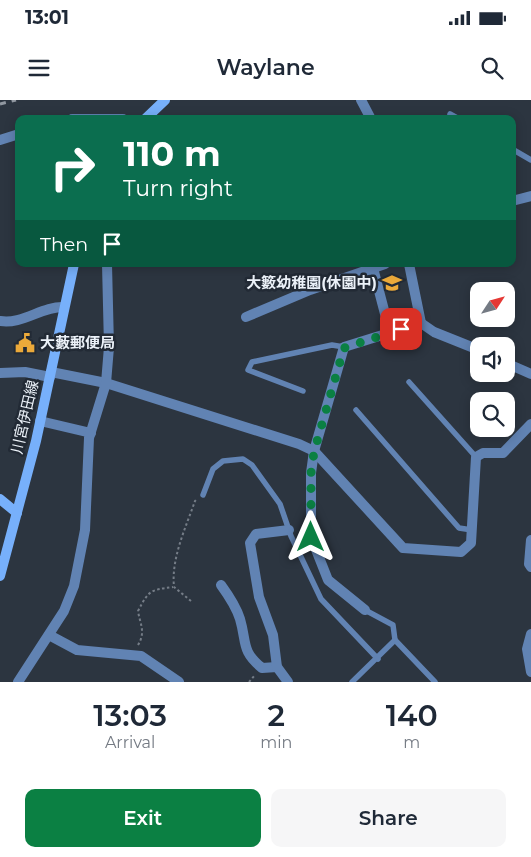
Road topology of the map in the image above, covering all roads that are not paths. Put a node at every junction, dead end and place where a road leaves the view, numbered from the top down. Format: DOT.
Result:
graph roads {
  1 [pos="165,100"];
  2 [pos="361,100"];
  3 [pos="149,115"];
  4 [pos="369,115"];
  5 [pos="15,135"];
  6 [pos="0,140"];
  7 [pos="516,151"];
  8 [pos="531,160"];
  9 [pos="531,196"];
  10 [pos="516,200"];
  11 [pos="73,267"];
  12 [pos="107,267"];
  13 [pos="376,267"];
  14 [pos="411,267"];
  15 [pos="373,268"];
  16 [pos="64,307"];
  17 [pos="246,317"];
  18 [pos="0,321"];
  19 [pos="421,323"];
  20 [pos="390,333"];
  21 [pos="470,346"];
  22 [pos="344,348"];
  23 [pos="515,366"];
  24 [pos="0,373"];
  25 [pos="50,374"];
  26 [pos="531,374"];
  27 [pos="409,382"];
  28 [pos="106,383"];
  29 [pos="303,391"];
  30 [pos="356,410"];
  31 [pos="40,421"];
  32 [pos="531,424"];
  33 [pos="90,433"];
  34 [pos="314,452"];
  35 [pos="476,457"];
  36 [pos="203,495"];
  37 [pos="0,499"];
  38 [pos="17,513"];
  39 [pos="289,530"];
  40 [pos="472,530"];
  41 [pos="531,540"];
  42 [pos="531,567"];
  43 [pos="0,576"];
  44 [pos="221,585"];
  45 [pos="365,610"];
  46 [pos="531,634"];
  47 [pos="49,635"];
  48 [pos="395,640"];
  49 [pos="378,659"];
  50 [pos="277,667"];
  51 [pos="531,672"];
  52 [pos="18,682"];
  53 [pos="179,682"];
  54 [pos="288,682"];
  55 [pos="352,682"];
  56 [pos="436,682"];
  1 -- 3 [label="main road"];
  2 -- 4 [label="street"];
  5 -- 6 [label="street"];
  7 -- 8 [label="lane"];
  9 -- 10 [label="street"];
  11 -- 16 [label="main road, 川宮伊田線"];
  12 -- 28 [label="street"];
  13 -- 15 [label="street"];
  14 -- 19 [label="street"];
  15 -- 17 [label="street"];
  15 -- 20 [label="street"];
  16 -- 18 [label="street"];
  16 -- 25 [label="main road, 川宮伊田線"];
  19 -- 20 [label="street"];
  19 -- 21 [label="street"];
  20 -- 22 [label="street"];
  22 -- 29 [label="lane"];
  22 -- 34 [label="street"];
  23 -- 26 [label="street"];
  24 -- 25 [label="street"];
  25 -- 28 [label="street"];
  25 -- 31 [label="main road, 川宮伊田線"];
  27 -- 35 [label="lane"];
  28 -- 33 [label="street"];
  28 -- 34 [label="street"];
  30 -- 40 [label="lane"];
  31 -- 33 [label="street"];
  31 -- 38 [label="main road, 川宮伊田線"];
  32 -- 35 [label="street"];
  33 -- 47 [label="street"];
  34 -- 40 [label="street"];
  34 -- 45 [label="street"];
  35 -- 40 [label="street"];
  36 -- 39 [label="lane"];
  37 -- 38 [label="main road"];
  38 -- 43 [label="main road, 川宮伊田線"];
  39 -- 49 [label="lane"];
  39 -- 50 [label="street"];
  41 -- 42 [label="street"];
  44 -- 50 [label="street"];
  45 -- 48 [label="lane"];
  46 -- 51 [label="street"];
  47 -- 52 [label="street"];
  47 -- 53 [label="street"];
  48 -- 49 [label="lane"];
  48 -- 56 [label="lane"];
  49 -- 55 [label="lane"];
  50 -- 54 [label="street"];
}
